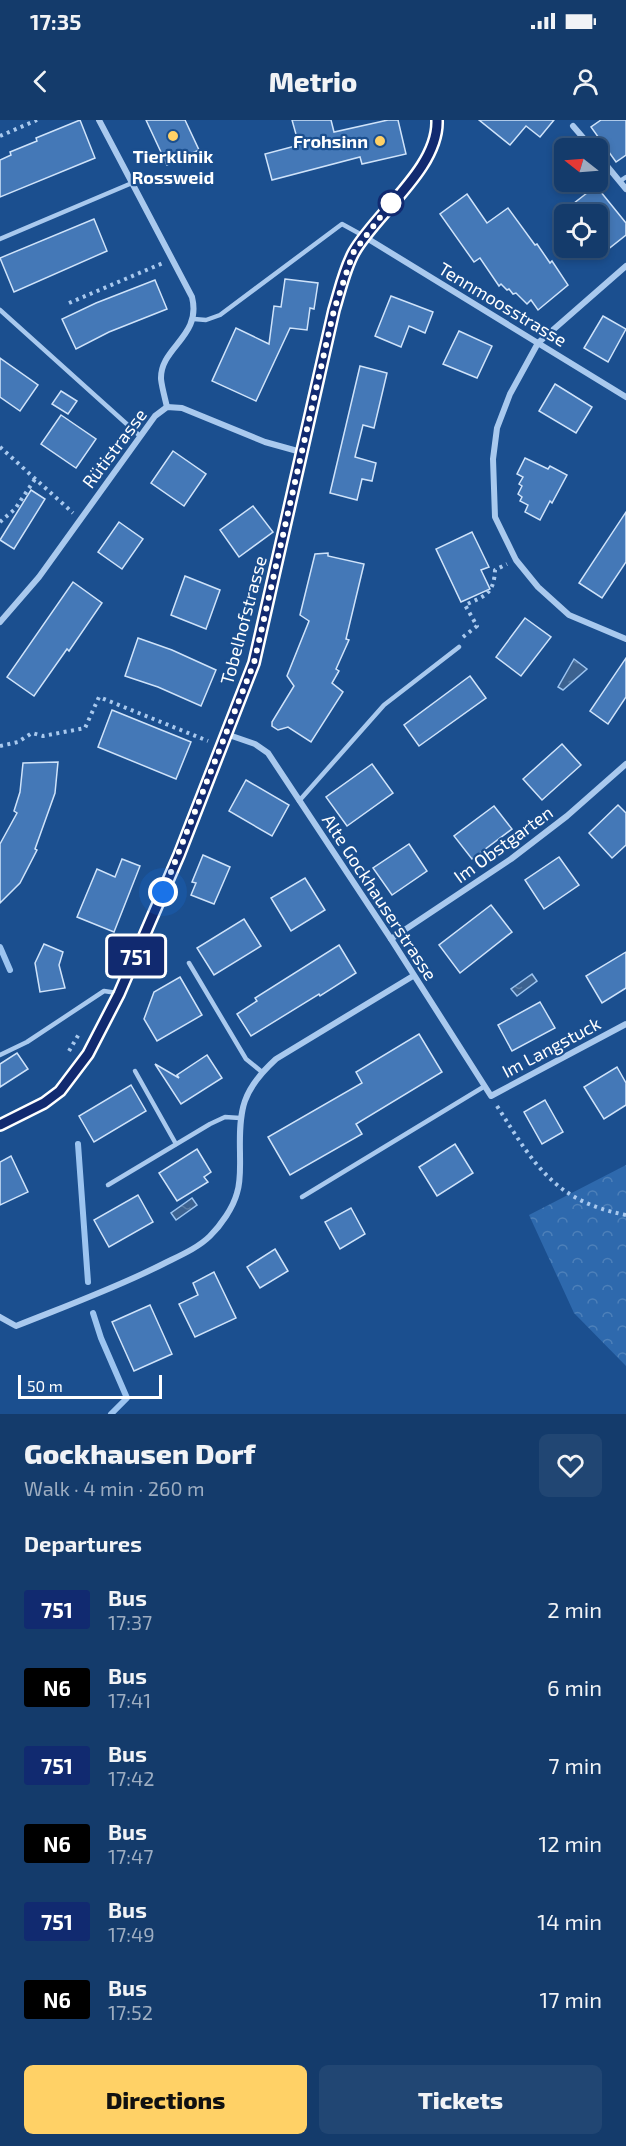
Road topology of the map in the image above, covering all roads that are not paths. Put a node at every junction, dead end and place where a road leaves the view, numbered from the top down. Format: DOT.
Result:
graph roads {
  1 [pos="99,120"];
  2 [pos="437,120"];
  3 [pos="573,126"];
  4 [pos="583,138"];
  5 [pos="608,165"];
  6 [pos="623,179"];
  7 [pos="132,183"];
  8 [pos="626,189"];
  9 [pos="364,237"];
  10 [pos="0,239"];
  11 [pos="626,266"];
  12 [pos="0,310"];
  13 [pos="194,319"];
  14 [pos="538,343"];
  15 [pos="626,396"];
  16 [pos="167,407"];
  17 [pos="140,436"];
  18 [pos="302,452"];
  19 [pos="0,622"];
  20 [pos="626,639"];
  21 [pos="459,647"];
  22 [pos="226,734"];
  23 [pos="626,764"];
  24 [pos="299,801"];
  25 [pos="391,939"];
  26 [pos="189,963"];
  27 [pos="413,976"];
  28 [pos="119,994"];
  29 [pos="626,1024"];
  30 [pos="0,1055"];
  31 [pos="135,1071"];
  32 [pos="262,1072"];
  33 [pos="485,1086"];
  34 [pos="491,1096"];
  35 [pos="240,1118"];
  36 [pos="0,1125"];
  37 [pos="176,1144"];
  38 [pos="108,1185"];
  39 [pos="302,1197"];
  40 [pos="0,1317"];
  1 -- 7 [label="street"];
  2 -- 9 [label="main road, Tobelhofstrasse"];
  3 -- 4 [label="street"];
  5 -- 6 [label="street"];
  6 -- 8 [label="street"];
  7 -- 10 [label="lane"];
  7 -- 13 [label="street"];
  9 -- 13 [label="lane"];
  9 -- 14 [label="street, Tennmoosstrasse"];
  9 -- 18 [label="main road, Tobelhofstrasse"];
  11 -- 14 [label="street"];
  12 -- 17 [label="lane"];
  13 -- 16 [label="street"];
  14 -- 15 [label="street, Tennmoosstrasse"];
  14 -- 20 [label="street"];
  16 -- 17 [label="street, Rütistrasse"];
  16 -- 18 [label="street, Rütistrasse"];
  17 -- 19 [label="street, Rütistrasse"];
  18 -- 22 [label="main road, Tobelhofstrasse"];
  21 -- 24 [label="lane"];
  22 -- 24 [label="street, Alte Gockhauserstrasse"];
  22 -- 28 [label="main road, Tobelhofstrasse"];
  23 -- 25 [label="street, Im Obstgarten"];
  24 -- 25 [label="street, Alte Gockhauserstrasse"];
  25 -- 27 [label="street, Alte Gockhauserstrasse"];
  26 -- 32 [label="lane"];
  27 -- 32 [label="street"];
  27 -- 33 [label="street, Alte Gockhauserstrasse"];
  28 -- 30 [label="lane"];
  28 -- 36 [label="main road, Tobelhofstrasse"];
  29 -- 34 [label="street, Im Langstuck"];
  31 -- 37 [label="lane"];
  32 -- 35 [label="street"];
  33 -- 34 [label="street, Alte Gockhauserstrasse"];
  33 -- 39 [label="lane"];
  35 -- 37 [label="lane"];
  35 -- 40 [label="street"];
  37 -- 38 [label="lane"];
}
